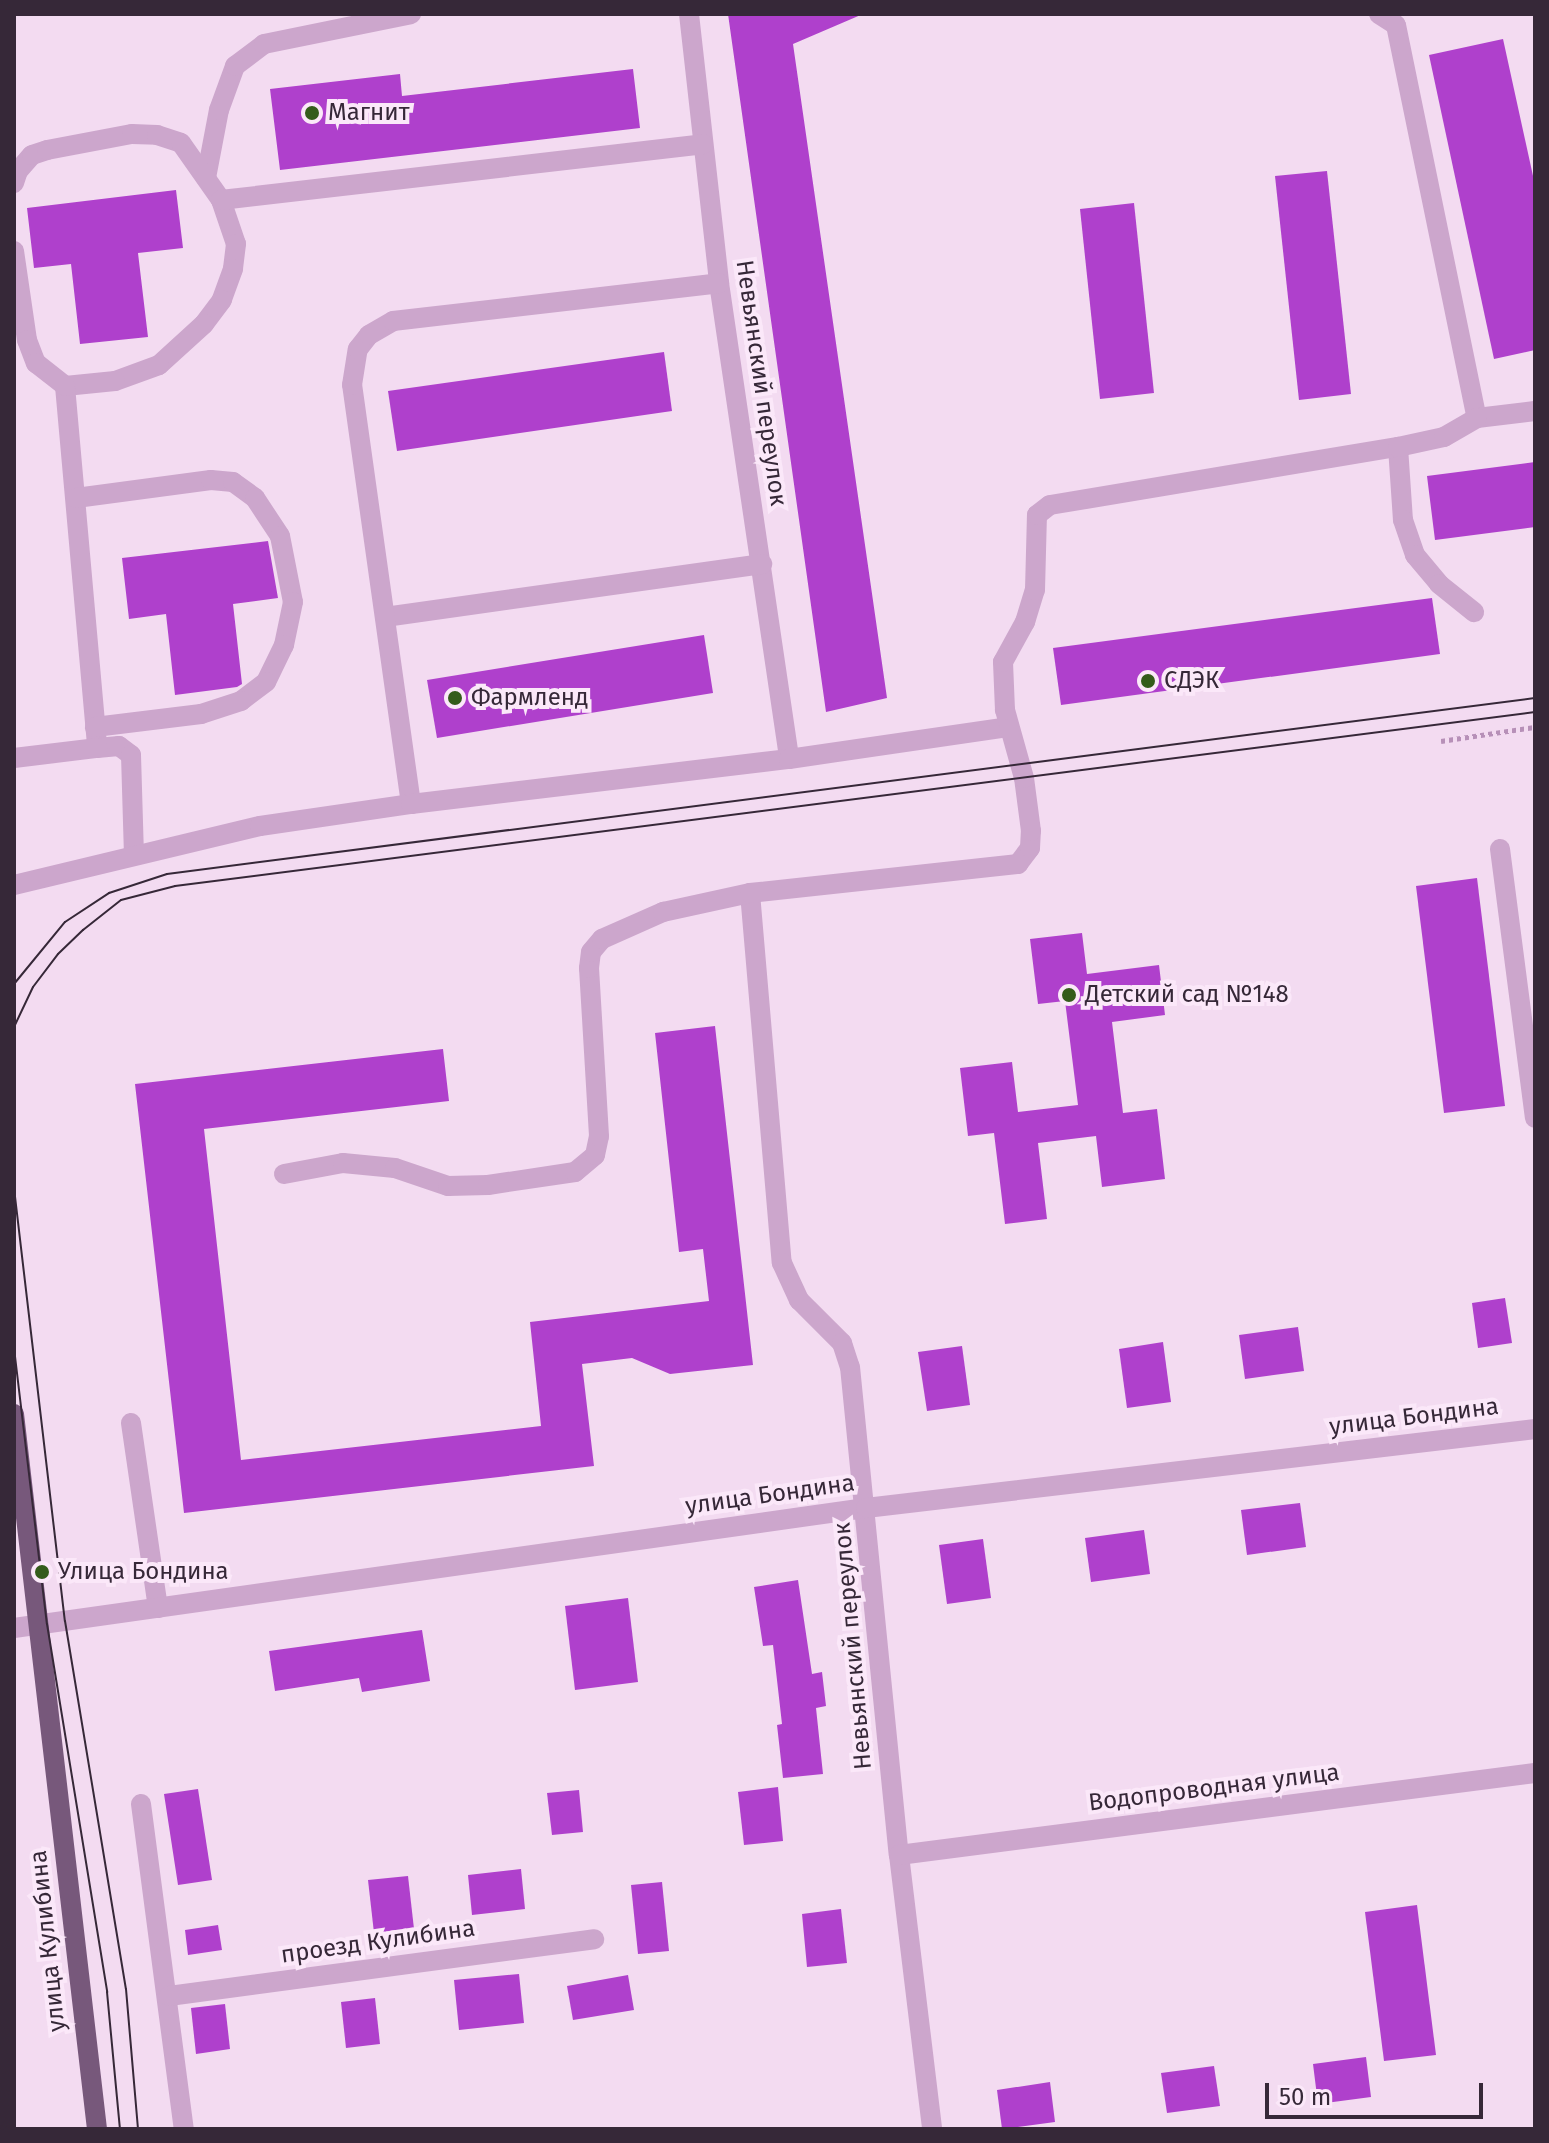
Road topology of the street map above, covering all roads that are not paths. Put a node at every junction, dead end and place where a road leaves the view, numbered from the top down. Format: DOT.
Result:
graph roads {
  1 [pos="411,14"];
  2 [pos="689,14"];
  3 [pos="1379,14"];
  4 [pos="703,144"];
  5 [pos="206,178"];
  6 [pos="14,183"];
  7 [pos="221,200"];
  8 [pos="14,251"];
  9 [pos="719,283"];
  10 [pos="65,386"];
  11 [pos="1535,411"];
  12 [pos="1477,418"];
  13 [pos="1398,447"];
  14 [pos="76,498"];
  15 [pos="762,564"];
  16 [pos="1474,612"];
  17 [pos="385,617"];
  18 [pos="1008,727"];
  19 [pos="96,738"];
  20 [pos="14,758"];
  21 [pos="789,759"];
  22 [pos="411,804"];
  23 [pos="1500,849"];
  24 [pos="134,855"];
  25 [pos="14,885"];
  26 [pos="750,893"];
  27 [pos="1535,1118"];
  28 [pos="284,1174"];
  29 [pos="14,1414"];
  30 [pos="131,1423"];
  31 [pos="1535,1429"];
  32 [pos="866,1508"];
  33 [pos="158,1608"];
  34 [pos="39,1625"];
  35 [pos="14,1628"];
  36 [pos="1535,1773"];
  37 [pos="141,1804"];
  38 [pos="899,1855"];
  39 [pos="594,1939"];
  40 [pos="169,1996"];
  41 [pos="97,2129"];
  42 [pos="184,2129"];
  43 [pos="932,2129"];
  1 -- 5 [label="street"];
  2 -- 4 [label="street, Невьянский переулок"];
  3 -- 12 [label="street"];
  4 -- 7 [label="street"];
  4 -- 9 [label="street, Невьянский переулок"];
  5 -- 6 [label="street"];
  5 -- 7 [label="street"];
  7 -- 10 [label="street"];
  8 -- 10 [label="street"];
  9 -- 15 [label="street, Невьянский переулок"];
  9 -- 17 [label="street"];
  10 -- 14 [label="street"];
  11 -- 12 [label="street"];
  12 -- 13 [label="street"];
  13 -- 16 [label="street"];
  13 -- 18 [label="street"];
  14 -- 19 [label="street"];
  14 -- 19 [label="street"];
  15 -- 17 [label="street"];
  15 -- 21 [label="street, Невьянский переулок"];
  17 -- 22 [label="street"];
  18 -- 21 [label="street"];
  18 -- 26 [label="street"];
  19 -- 20 [label="street"];
  19 -- 24 [label="street"];
  21 -- 22 [label="street"];
  22 -- 24 [label="street"];
  23 -- 27 [label="street"];
  24 -- 25 [label="street"];
  26 -- 28 [label="street"];
  26 -- 32 [label="street, Невьянский переулок"];
  29 -- 34 [label="main road, улица Кулибина"];
  30 -- 33 [label="street"];
  31 -- 32 [label="street, улица Бондина"];
  32 -- 33 [label="street, улица Бондина"];
  32 -- 38 [label="street, Невьянский переулок"];
  33 -- 34 [label="street, улица Бондина"];
  34 -- 35 [label="street, улица Бондина"];
  34 -- 41 [label="main road, улица Кулибина"];
  36 -- 38 [label="street, Водопроводная улица"];
  37 -- 40 [label="street"];
  38 -- 43 [label="street, Невьянский переулок"];
  39 -- 40 [label="street, проезд Кулибина"];
  40 -- 42 [label="street"];
}
